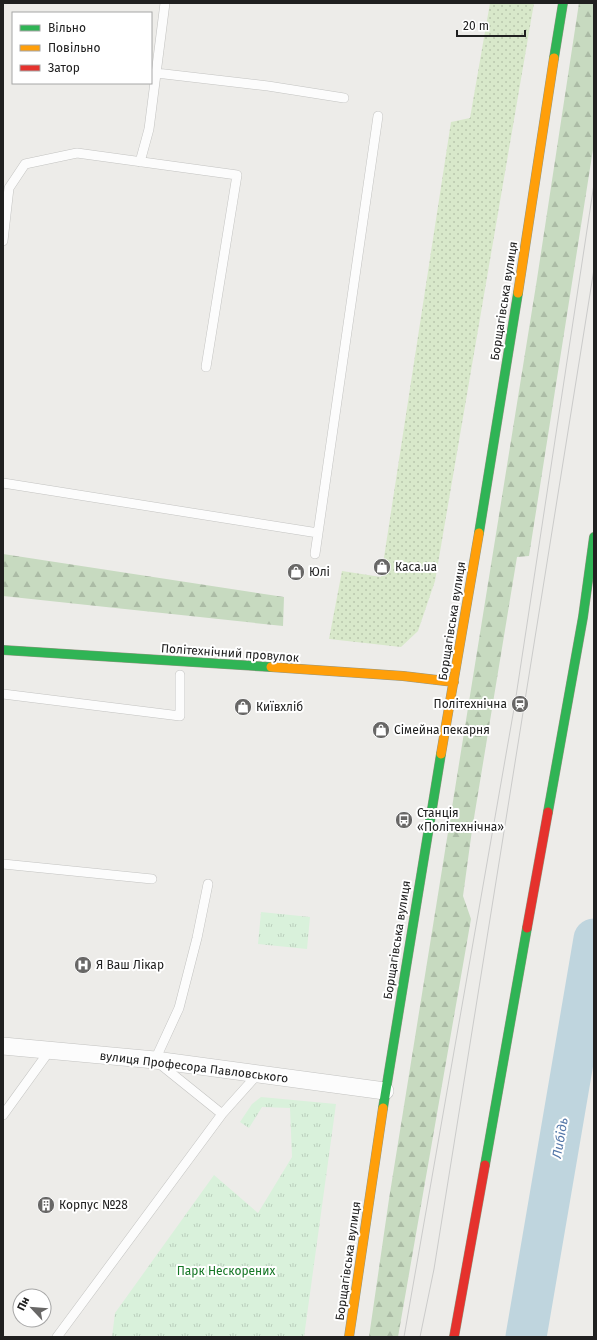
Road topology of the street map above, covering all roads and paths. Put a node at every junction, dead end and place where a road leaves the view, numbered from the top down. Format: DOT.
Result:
graph roads {
  1 [pos="165,3"];
  2 [pos="562,3"];
  3 [pos="156,73"];
  4 [pos="344,98"];
  5 [pos="378,116"];
  6 [pos="140,162"];
  7 [pos="3,241"];
  8 [pos="206,367"];
  9 [pos="3,483"];
  10 [pos="318,533"];
  11 [pos="594,538"];
  12 [pos="315,554"];
  13 [pos="3,650"];
  14 [pos="180,675"];
  15 [pos="454,682"];
  16 [pos="3,694"];
  17 [pos="3,864"];
  18 [pos="152,879"];
  19 [pos="208,884"];
  20 [pos="3,1046"];
  21 [pos="50,1050"];
  22 [pos="155,1060"];
  23 [pos="257,1075"];
  24 [pos="385,1091"];
  25 [pos="222,1114"];
  26 [pos="3,1115"];
  27 [pos="57,1337"];
  28 [pos="349,1337"];
  29 [pos="454,1337"];
  1 -- 3 [label="lane"];
  2 -- 15 [label="main road, Борщагівська вулиця"];
  3 -- 4 [label="lane"];
  3 -- 6 [label="lane"];
  5 -- 10 [label="lane"];
  6 -- 7 [label="lane"];
  6 -- 8 [label="lane"];
  9 -- 10 [label="lane"];
  10 -- 12 [label="lane"];
  11 -- 29 [label="main road"];
  13 -- 15 [label="main road, Політехнічний провулок"];
  14 -- 16 [label="lane"];
  15 -- 24 [label="main road, Борщагівська вулиця"];
  17 -- 18 [label="lane"];
  19 -- 22 [label="lane"];
  20 -- 21 [label="street, вулиця Професора Павловського"];
  21 -- 22 [label="street, вулиця Професора Павловського"];
  21 -- 26 [label="lane"];
  22 -- 23 [label="street, вулиця Професора Павловського"];
  22 -- 25 [label="lane"];
  23 -- 24 [label="street, вулиця Професора Павловського"];
  23 -- 25 [label="lane"];
  24 -- 28 [label="main road, Борщагівська вулиця"];
  25 -- 27 [label="lane"];
}
